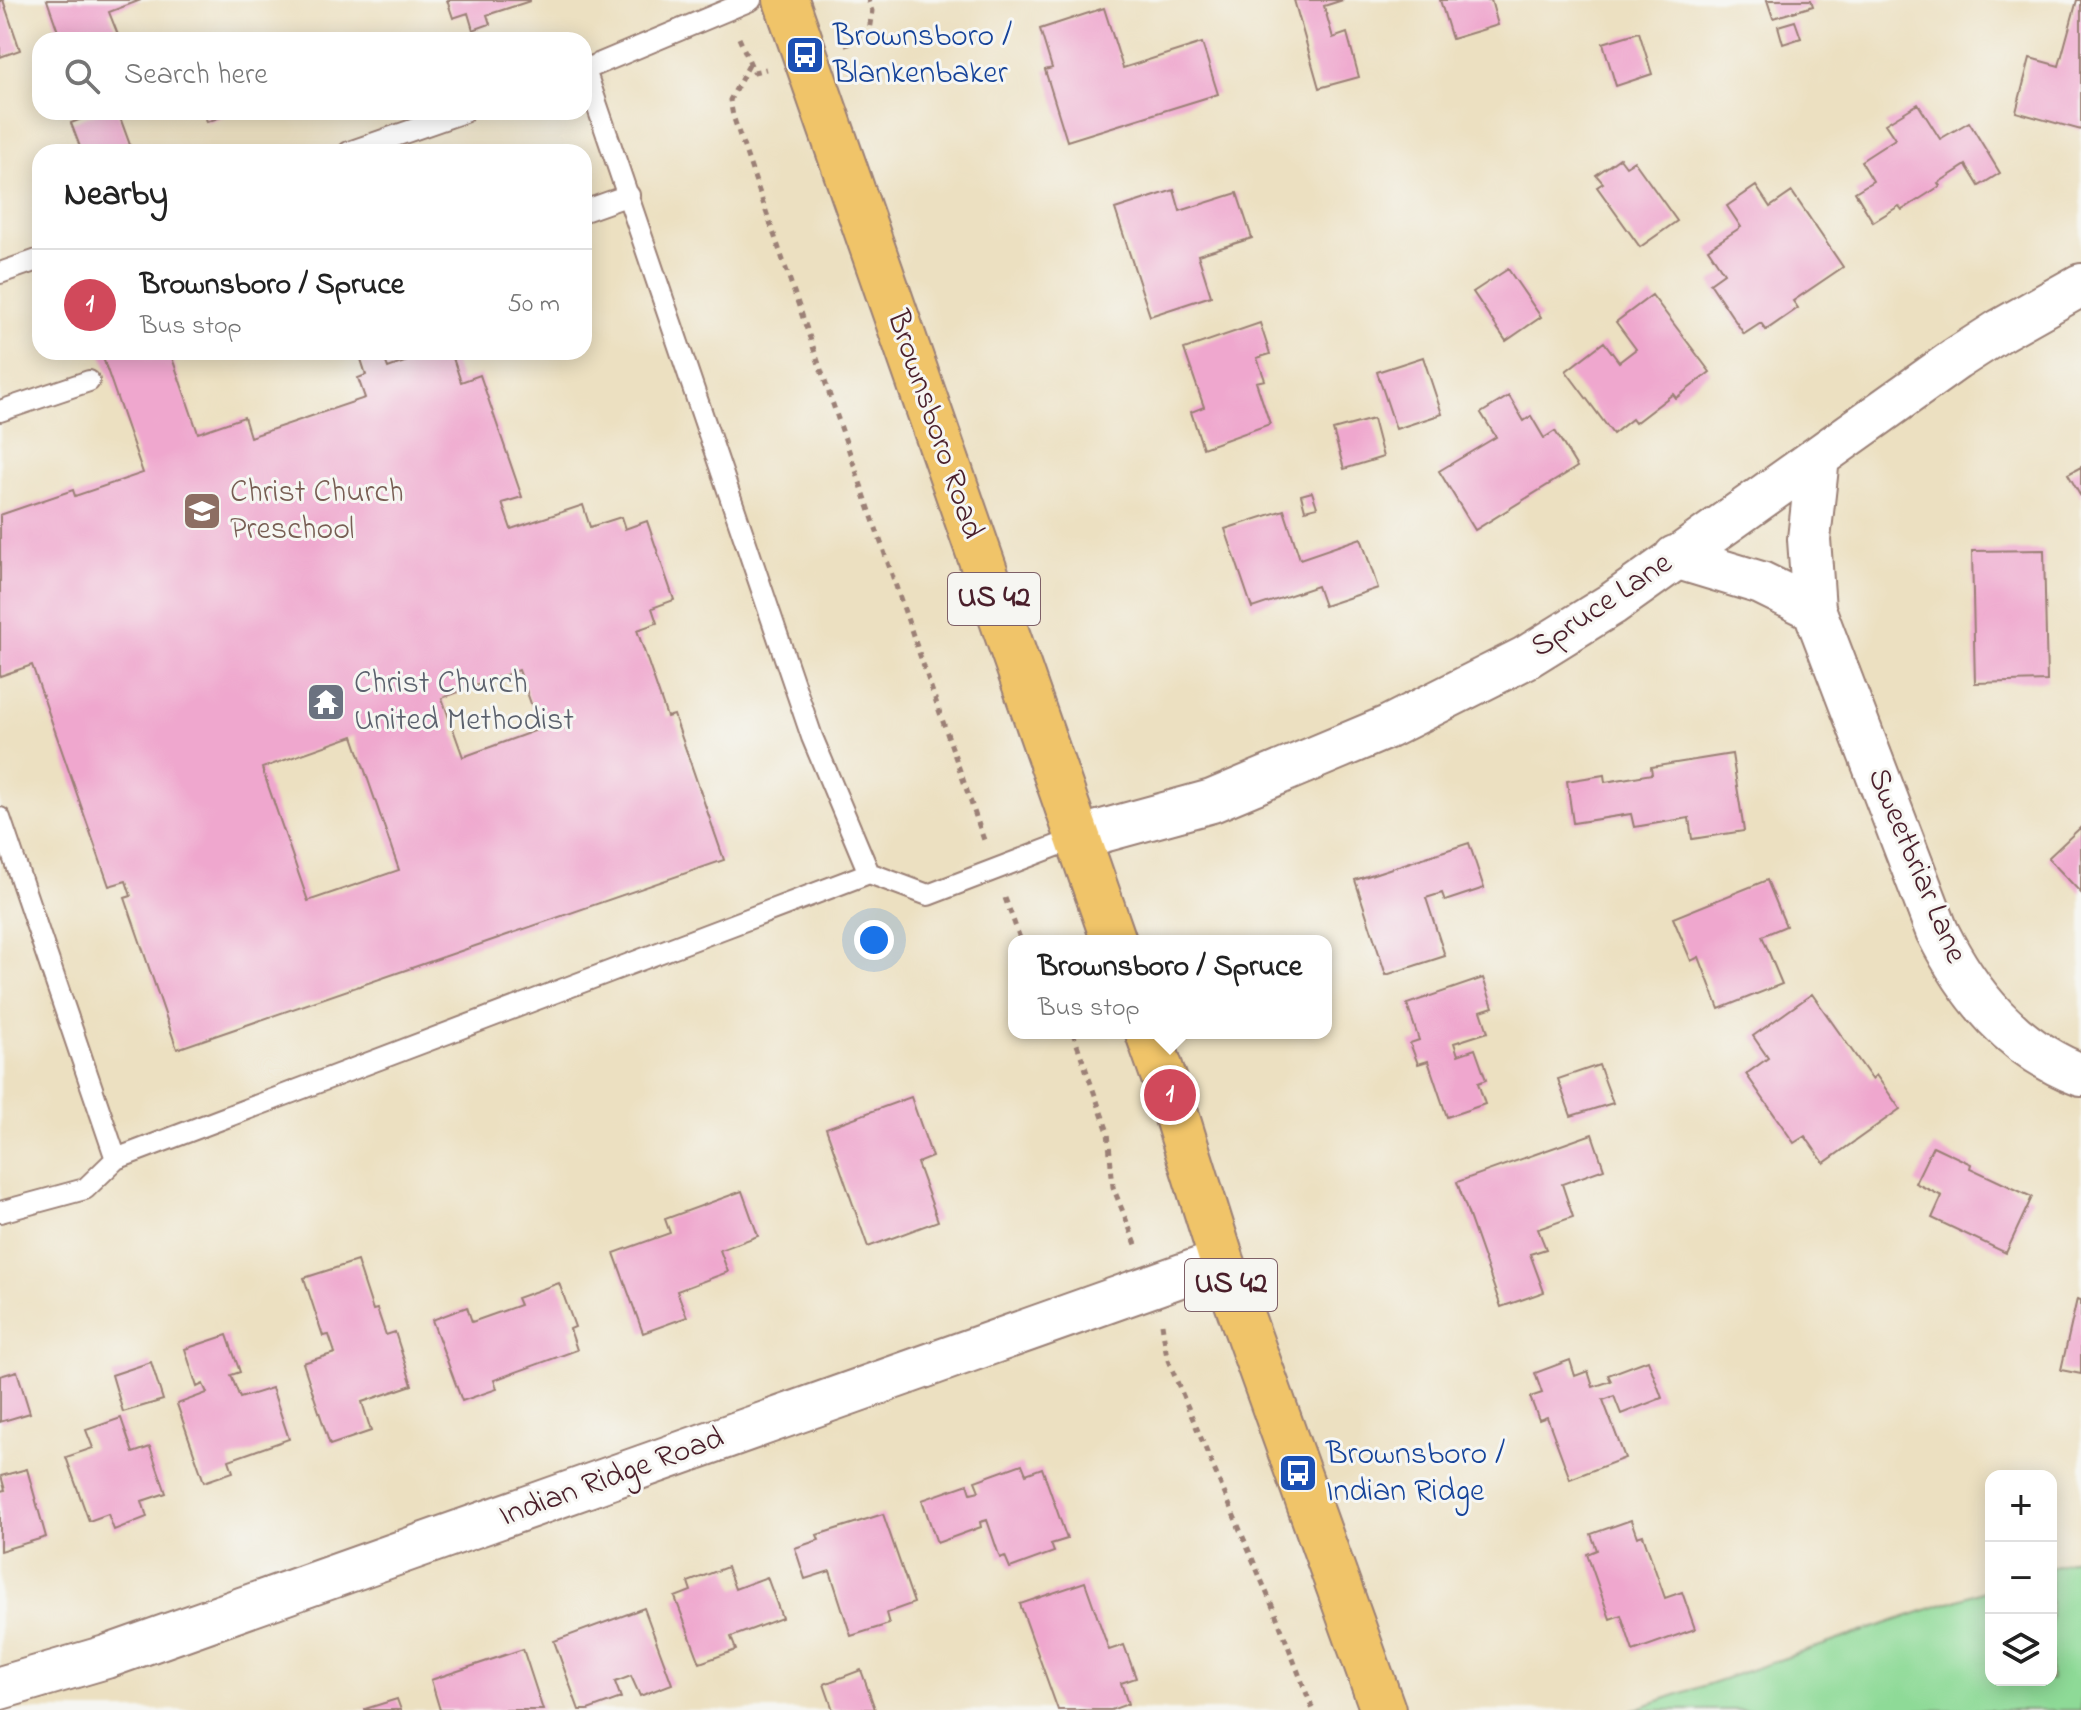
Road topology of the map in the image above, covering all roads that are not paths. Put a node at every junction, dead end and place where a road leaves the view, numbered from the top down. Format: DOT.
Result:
graph roads {
  1 [pos="751,0"];
  2 [pos="786,0"];
  3 [pos="592,67"];
  4 [pos="592,90"];
  5 [pos="441,120"];
  6 [pos="372,144"];
  7 [pos="629,195"];
  8 [pos="592,208"];
  9 [pos="32,262"];
  10 [pos="0,273"];
  11 [pos="2081,285"];
  12 [pos="89,381"];
  13 [pos="0,411"];
  14 [pos="1818,458"];
  15 [pos="1675,557"];
  16 [pos="1814,609"];
  17 [pos="0,818"];
  18 [pos="1077,838"];
  19 [pos="869,873"];
  20 [pos="1112,935"];
  21 [pos="1150,1039"];
  22 [pos="2081,1075"];
  23 [pos="116,1159"];
  24 [pos="0,1212"];
  25 [pos="1222,1261"];
  26 [pos="0,1688"];
  27 [pos="1383,1710"];
  1 -- 3 [label="lane"];
  2 -- 18 [label="main road, Brownsboro Road / US 42"];
  4 -- 7 [label="lane"];
  5 -- 6 [label="lane"];
  7 -- 8 [label="lane"];
  7 -- 19 [label="lane"];
  9 -- 10 [label="lane"];
  11 -- 14 [label="street, Spruce Lane"];
  12 -- 13 [label="lane"];
  14 -- 15 [label="street, Spruce Lane"];
  14 -- 16 [label="street, Sweetbriar Lane"];
  15 -- 16 [label="street"];
  15 -- 18 [label="street, Spruce Lane"];
  16 -- 22 [label="street, Sweetbriar Lane"];
  17 -- 23 [label="lane"];
  18 -- 19 [label="lane"];
  18 -- 20 [label="main road, Brownsboro Road / US 42"];
  19 -- 23 [label="lane"];
  21 -- 25 [label="main road, US 42"];
  23 -- 24 [label="lane"];
  25 -- 26 [label="street, Indian Ridge Road"];
  25 -- 27 [label="main road, US 42"];
}
